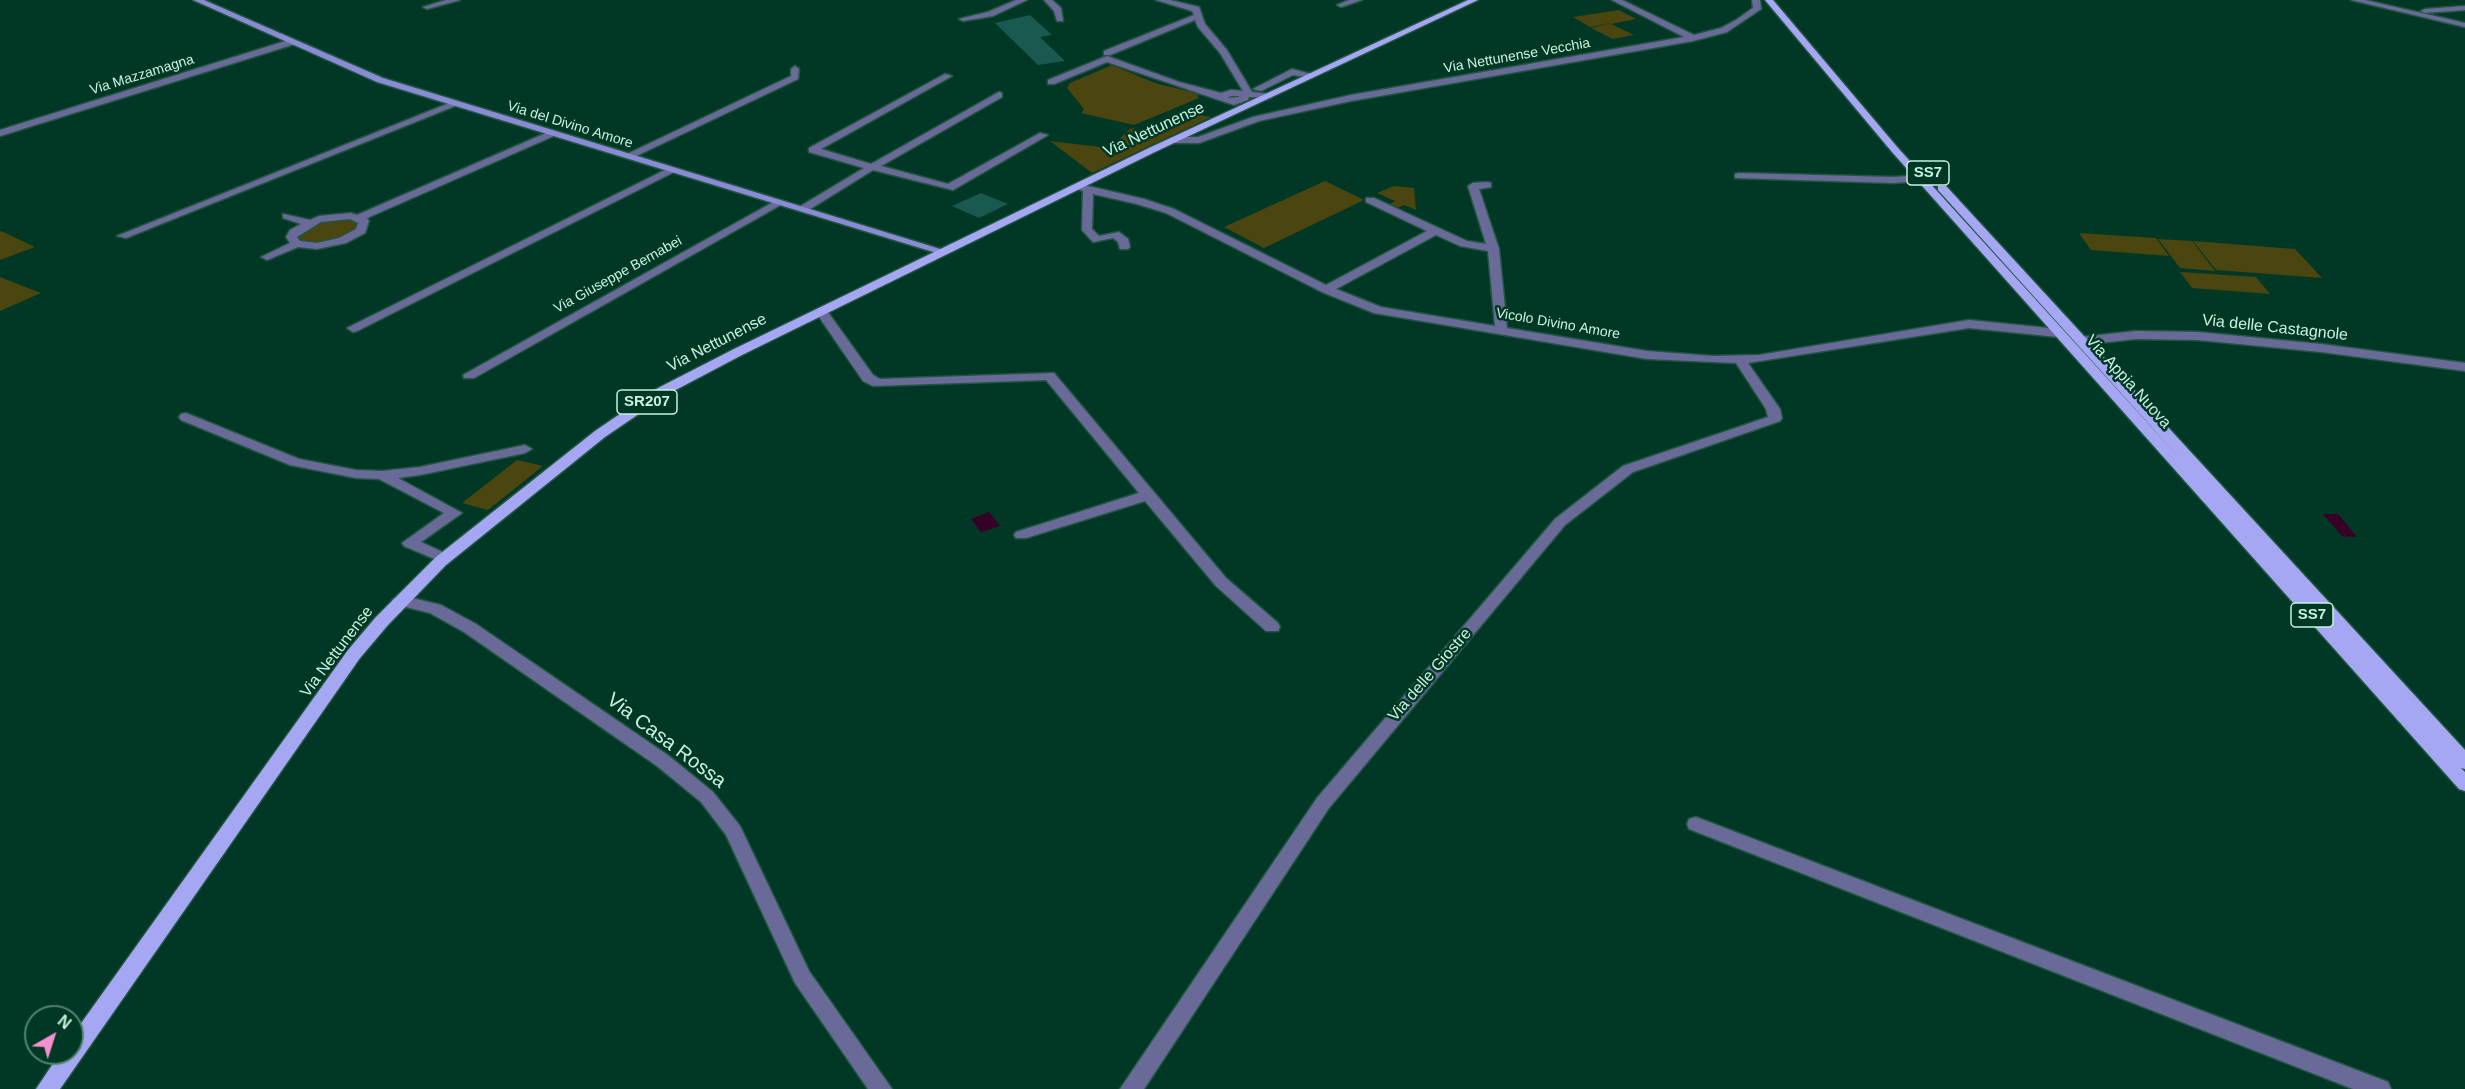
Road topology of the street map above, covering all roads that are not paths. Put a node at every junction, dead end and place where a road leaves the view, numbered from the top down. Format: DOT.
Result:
graph roads {
  1 [pos="197,0"];
  2 [pos="456,0"];
  3 [pos="1023,0"];
  4 [pos="1048,0"];
  5 [pos="1160,0"];
  6 [pos="1358,0"];
  7 [pos="1473,0"];
  8 [pos="1616,0"];
  9 [pos="1756,0"];
  10 [pos="1769,0"];
  11 [pos="1780,0"];
  12 [pos="2355,0"];
  13 [pos="1341,5"];
  14 [pos="427,7"];
  15 [pos="2465,8"];
  16 [pos="2401,11"];
  17 [pos="1198,16"];
  18 [pos="963,19"];
  19 [pos="1060,19"];
  20 [pos="2465,25"];
  21 [pos="1693,38"];
  22 [pos="292,42"];
  23 [pos="1110,55"];
  24 [pos="795,69"];
  25 [pos="948,76"];
  26 [pos="1051,82"];
  27 [pos="1263,93"];
  28 [pos="999,95"];
  29 [pos="455,104"];
  30 [pos="1248,106"];
  31 [pos="1268,116"];
  32 [pos="0,133"];
  33 [pos="553,133"];
  34 [pos="1043,135"];
  35 [pos="1175,140"];
  36 [pos="628,156"];
  37 [pos="872,167"];
  38 [pos="673,170"];
  39 [pos="1739,176"];
  40 [pos="1919,178"];
  41 [pos="1487,185"];
  42 [pos="1082,188"];
  43 [pos="1370,200"];
  44 [pos="781,202"];
  45 [pos="803,209"];
  46 [pos="287,216"];
  47 [pos="359,218"];
  48 [pos="309,223"];
  49 [pos="1436,231"];
  50 [pos="122,236"];
  51 [pos="297,244"];
  52 [pos="1124,247"];
  53 [pos="1493,249"];
  54 [pos="944,252"];
  55 [pos="267,257"];
  56 [pos="1326,290"];
  57 [pos="821,311"];
  58 [pos="353,328"];
  59 [pos="1501,329"];
  60 [pos="2058,333"];
  61 [pos="2080,341"];
  62 [pos="1740,360"];
  63 [pos="2465,367"];
  64 [pos="469,375"];
  65 [pos="186,417"];
  66 [pos="525,449"];
  67 [pos="382,475"];
  68 [pos="1149,495"];
  69 [pos="1021,535"];
  70 [pos="444,558"];
  71 [pos="400,600"];
  72 [pos="1272,627"];
  73 [pos="2465,762"];
  74 [pos="2465,783"];
  75 [pos="1696,824"];
  76 [pos="47,1089"];
  77 [pos="882,1089"];
  78 [pos="1131,1089"];
  79 [pos="2380,1089"];
  1 -- 22 [label="main road, Via del Divino Amore"];
  2 -- 14 [label="street"];
  3 -- 18 [label="street"];
  4 -- 19 [label="street"];
  5 -- 17 [label="street"];
  6 -- 13 [label="street"];
  7 -- 27 [label="main road, Via Nettunense / SR207"];
  8 -- 21 [label="street"];
  9 -- 21 [label="street, Via Nettunense Vecchia"];
  10 -- 40 [label="main road, Via Appia Nuova / SS7"];
  11 -- 61 [label="main road, Via Appia Nuova / SS7"];
  12 -- 16 [label="street"];
  15 -- 16 [label="street"];
  16 -- 20 [label="street"];
  17 -- 23 [label="street"];
  17 -- 27 [label="street"];
  21 -- 31 [label="street, Via Nettunense Vecchia"];
  22 -- 29 [label="main road, Via del Divino Amore"];
  22 -- 32 [label="street, Via Mazzamagna"];
  23 -- 26 [label="street"];
  23 -- 30 [label="street"];
  24 -- 36 [label="street"];
  25 -- 37 [label="street"];
  27 -- 30 [label="main road, Via Nettunense / SR207"];
  28 -- 37 [label="street"];
  29 -- 33 [label="main road, Via del Divino Amore"];
  29 -- 50 [label="street"];
  30 -- 31 [label="street"];
  30 -- 35 [label="main road, Via Nettunense / SR207"];
  31 -- 35 [label="street, Via Nettunense Vecchia"];
  33 -- 36 [label="main road, Via del Divino Amore"];
  33 -- 47 [label="street"];
  34 -- 37 [label="street"];
  35 -- 42 [label="main road, Via Nettunense / SR207"];
  36 -- 38 [label="main road, Via del Divino Amore"];
  37 -- 45 [label="street"];
  38 -- 44 [label="main road, Via del Divino Amore"];
  38 -- 58 [label="street"];
  39 -- 40 [label="street"];
  40 -- 60 [label="main road, Via Appia Nuova / SS7"];
  41 -- 53 [label="street"];
  42 -- 52 [label="street"];
  42 -- 54 [label="main road, Via Nettunense / SR207"];
  42 -- 56 [label="street, Vicolo Divino Amore"];
  43 -- 49 [label="street"];
  44 -- 45 [label="main road, Via del Divino Amore"];
  44 -- 64 [label="street, Via Giuseppe Bernabei"];
  45 -- 54 [label="main road, Via del Divino Amore"];
  46 -- 48 [label="street"];
  47 -- 48 [label="street"];
  47 -- 51 [label="street"];
  48 -- 51 [label="street"];
  49 -- 53 [label="street"];
  49 -- 56 [label="street"];
  51 -- 55 [label="street"];
  53 -- 59 [label="street"];
  54 -- 57 [label="main road, Via Nettunense / SR207"];
  56 -- 59 [label="street, Vicolo Divino Amore"];
  57 -- 68 [label="street"];
  57 -- 70 [label="main road, Via Nettunense / SR207"];
  59 -- 62 [label="street, Vicolo Divino Amore"];
  60 -- 62 [label="street, Vicolo Divino Amore"];
  60 -- 74 [label="main road, Via Appia Nuova / SS7"];
  61 -- 63 [label="street, Via delle Castagnole"];
  61 -- 73 [label="main road, Via Appia Nuova / SS7"];
  62 -- 78 [label="street, Via delle Giostre"];
  65 -- 67 [label="street"];
  66 -- 67 [label="street"];
  67 -- 70 [label="street"];
  68 -- 69 [label="street"];
  68 -- 72 [label="street"];
  70 -- 71 [label="main road, Via Nettunense / SR207"];
  71 -- 76 [label="main road, Via Nettunense / SR207"];
  71 -- 77 [label="street, Via Casa Rossa"];
  75 -- 79 [label="street"];
}
